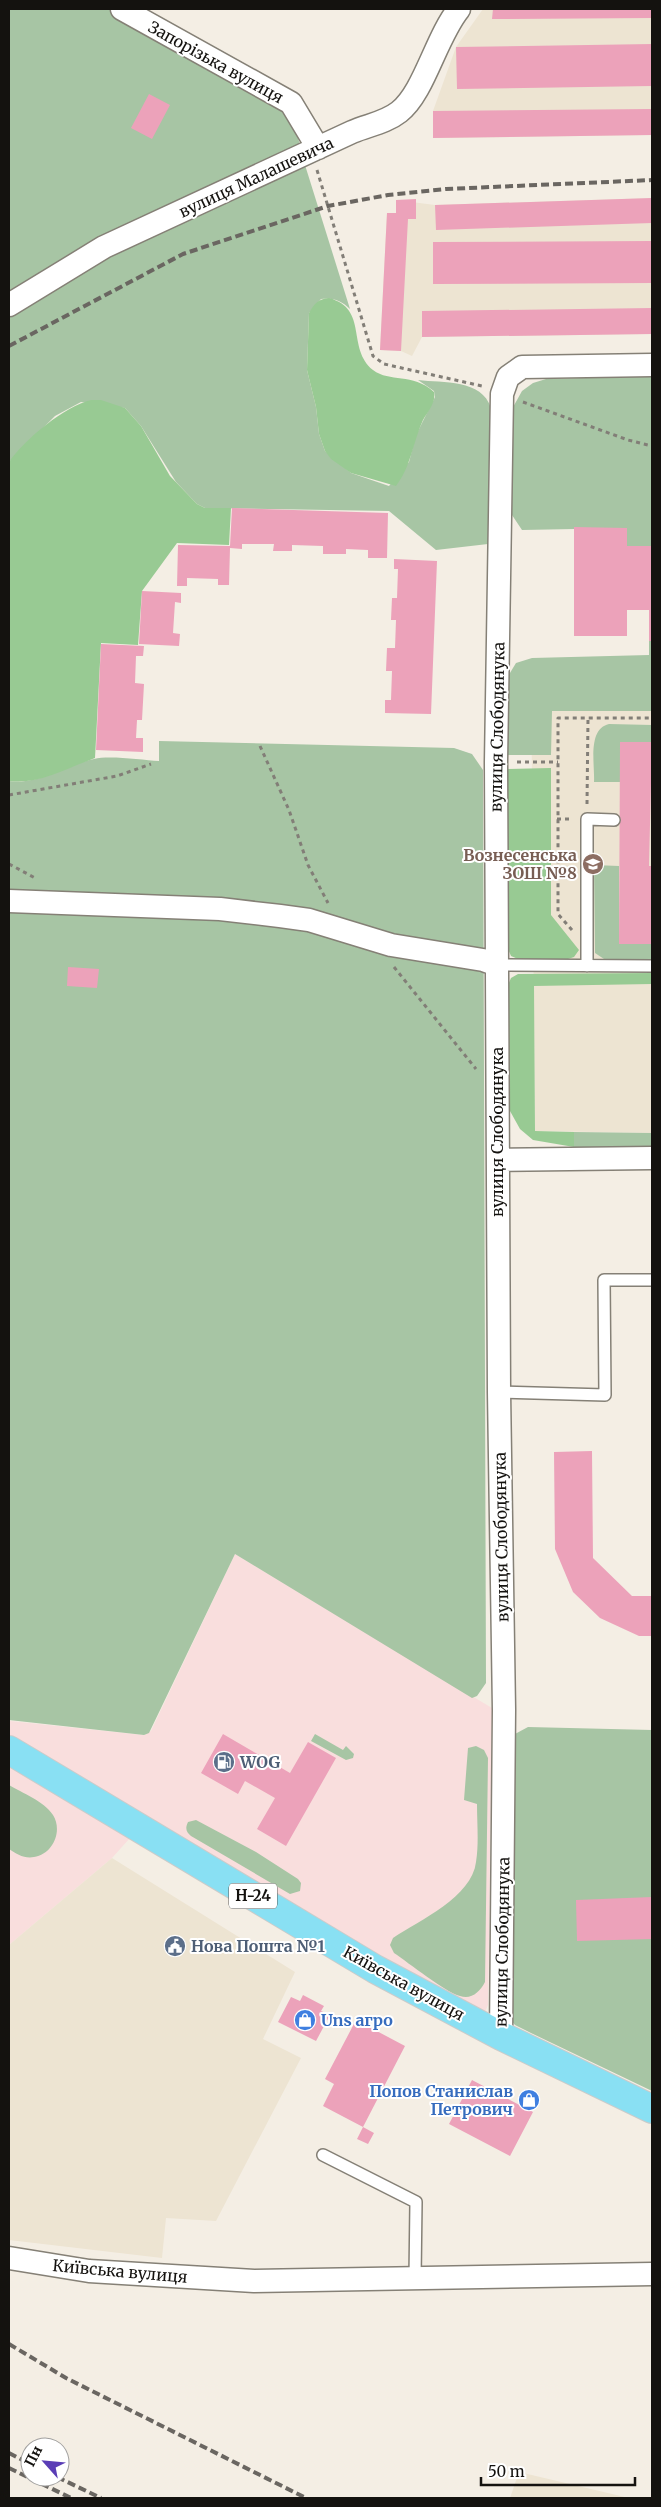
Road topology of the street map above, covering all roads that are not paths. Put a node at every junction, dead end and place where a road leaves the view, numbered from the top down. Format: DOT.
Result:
graph roads {
  1 [pos="122,9"];
  2 [pos="459,9"];
  3 [pos="315,149"];
  4 [pos="9,305"];
  5 [pos="652,365"];
  6 [pos="614,820"];
  7 [pos="9,901"];
  8 [pos="496,965"];
  9 [pos="587,966"];
  10 [pos="652,966"];
  11 [pos="652,1158"];
  12 [pos="498,1160"];
  13 [pos="652,1280"];
  14 [pos="499,1392"];
  15 [pos="9,1750"];
  16 [pos="501,2036"];
  17 [pos="652,2109"];
  18 [pos="323,2155"];
  19 [pos="9,2258"];
  20 [pos="652,2274"];
  21 [pos="415,2278"];
  1 -- 3 [label="street, Запорізька вулиця"];
  2 -- 3 [label="street, вулиця Малашевича"];
  3 -- 4 [label="street, вулиця Малашевича"];
  5 -- 8 [label="street, вулиця Слободянука"];
  6 -- 9 [label="lane"];
  7 -- 8 [label="street"];
  8 -- 9 [label="lane"];
  8 -- 12 [label="street, вулиця Слободянука"];
  9 -- 10 [label="lane"];
  11 -- 12 [label="street"];
  12 -- 14 [label="street, вулиця Слободянука"];
  13 -- 14 [label="lane"];
  14 -- 16 [label="street, вулиця Слободянука"];
  15 -- 16 [label="main road, Київська вулиця / Н-24"];
  16 -- 17 [label="main road, Київська вулиця / Н-24"];
  18 -- 21 [label="lane"];
  19 -- 21 [label="street, Київська вулиця"];
  20 -- 21 [label="street, Київська вулиця"];
}
